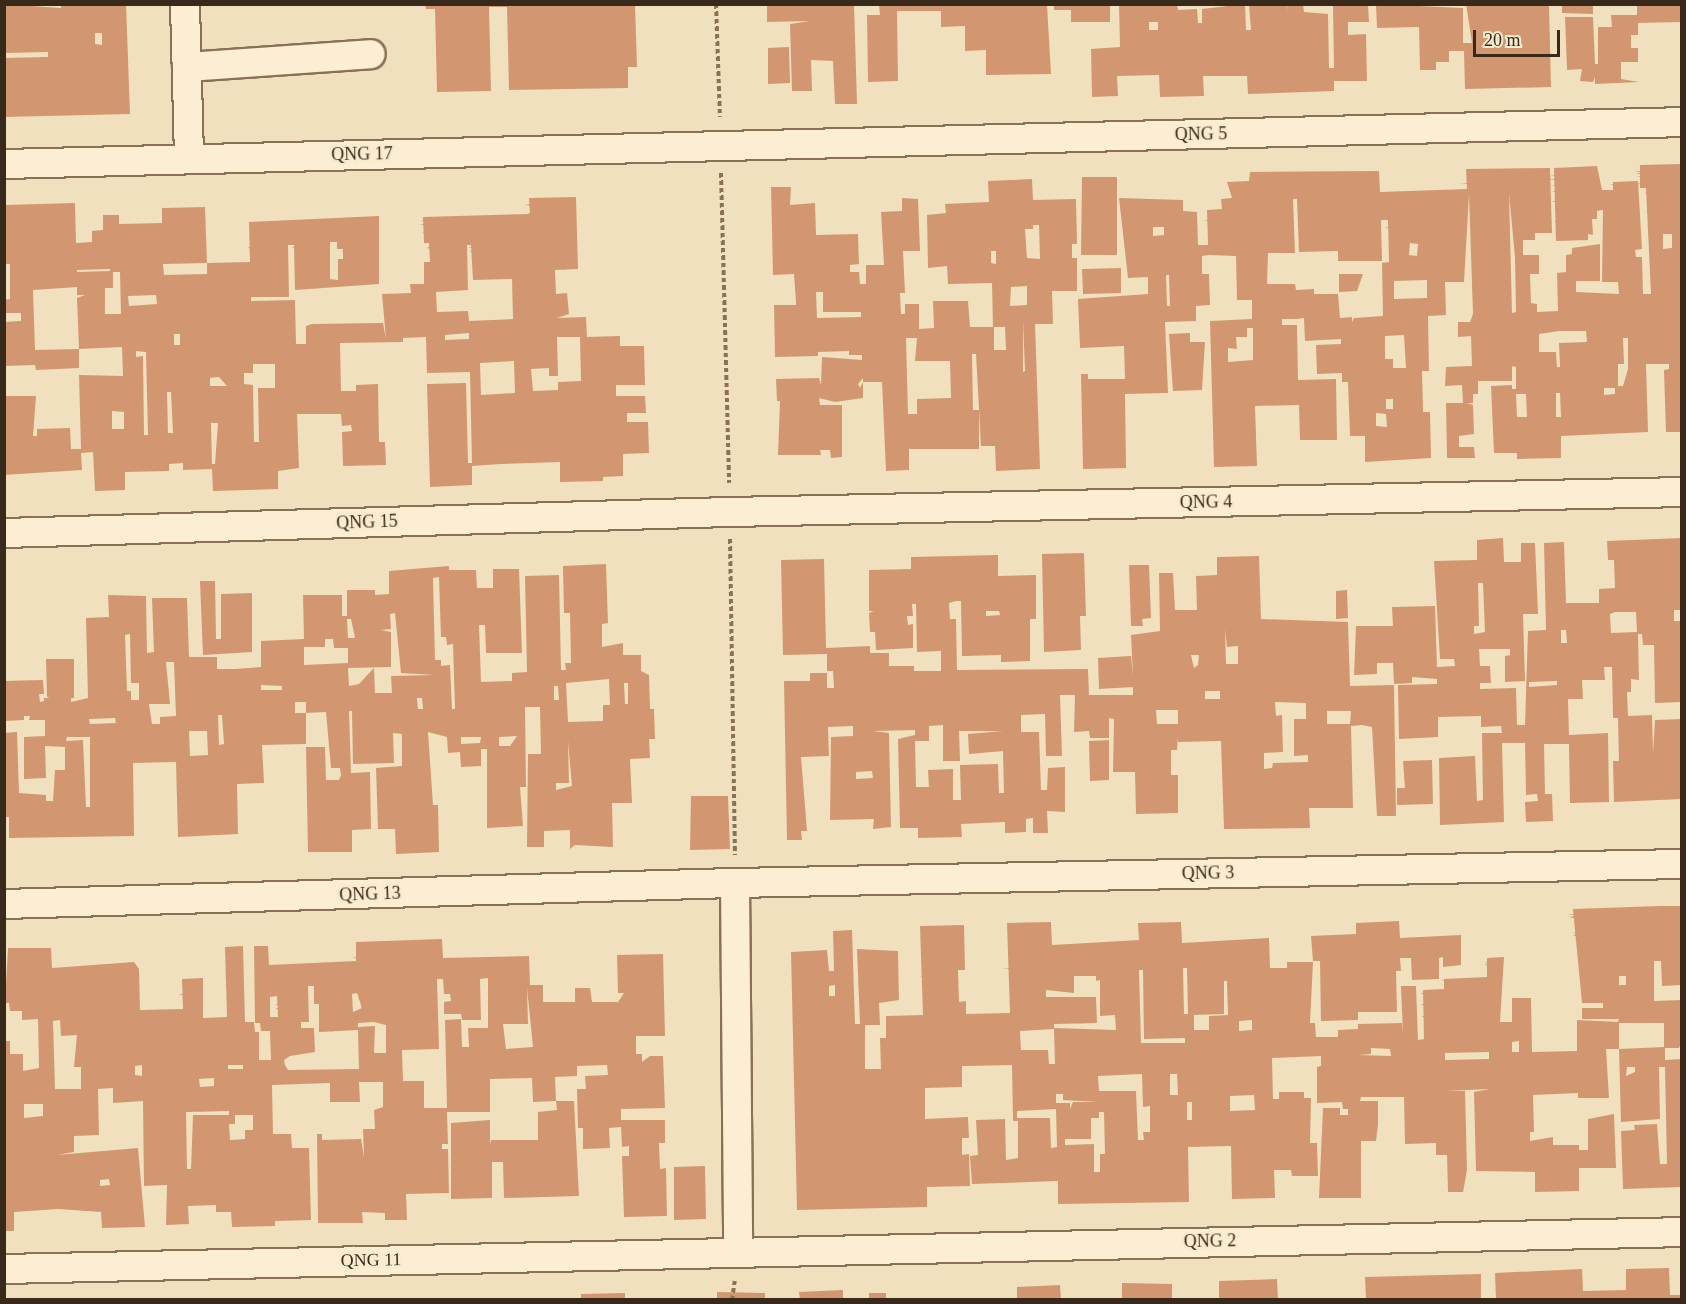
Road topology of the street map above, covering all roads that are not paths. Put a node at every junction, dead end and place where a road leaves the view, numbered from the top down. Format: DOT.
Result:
graph roads {
  1 [pos="185,4"];
  2 [pos="371,54"];
  3 [pos="187,67"];
  4 [pos="1682,122"];
  5 [pos="720,145"];
  6 [pos="189,159"];
  7 [pos="4,164"];
  8 [pos="1682,492"];
  9 [pos="730,512"];
  10 [pos="4,533"];
  11 [pos="1682,864"];
  12 [pos="735,883"];
  13 [pos="4,904"];
  14 [pos="1682,1232"];
  15 [pos="738,1251"];
  16 [pos="4,1269"];
  1 -- 3 [label="street"];
  2 -- 3 [label="street"];
  3 -- 6 [label="street"];
  4 -- 5 [label="street, QNG 5"];
  5 -- 6 [label="street, QNG 17"];
  6 -- 7 [label="street, QNG 17"];
  8 -- 9 [label="street, QNG 4"];
  9 -- 10 [label="street, QNG 15"];
  11 -- 12 [label="street, QNG 3"];
  12 -- 13 [label="street, QNG 13"];
  12 -- 15 [label="street"];
  14 -- 15 [label="street, QNG 2"];
  15 -- 16 [label="street, QNG 11"];
}
